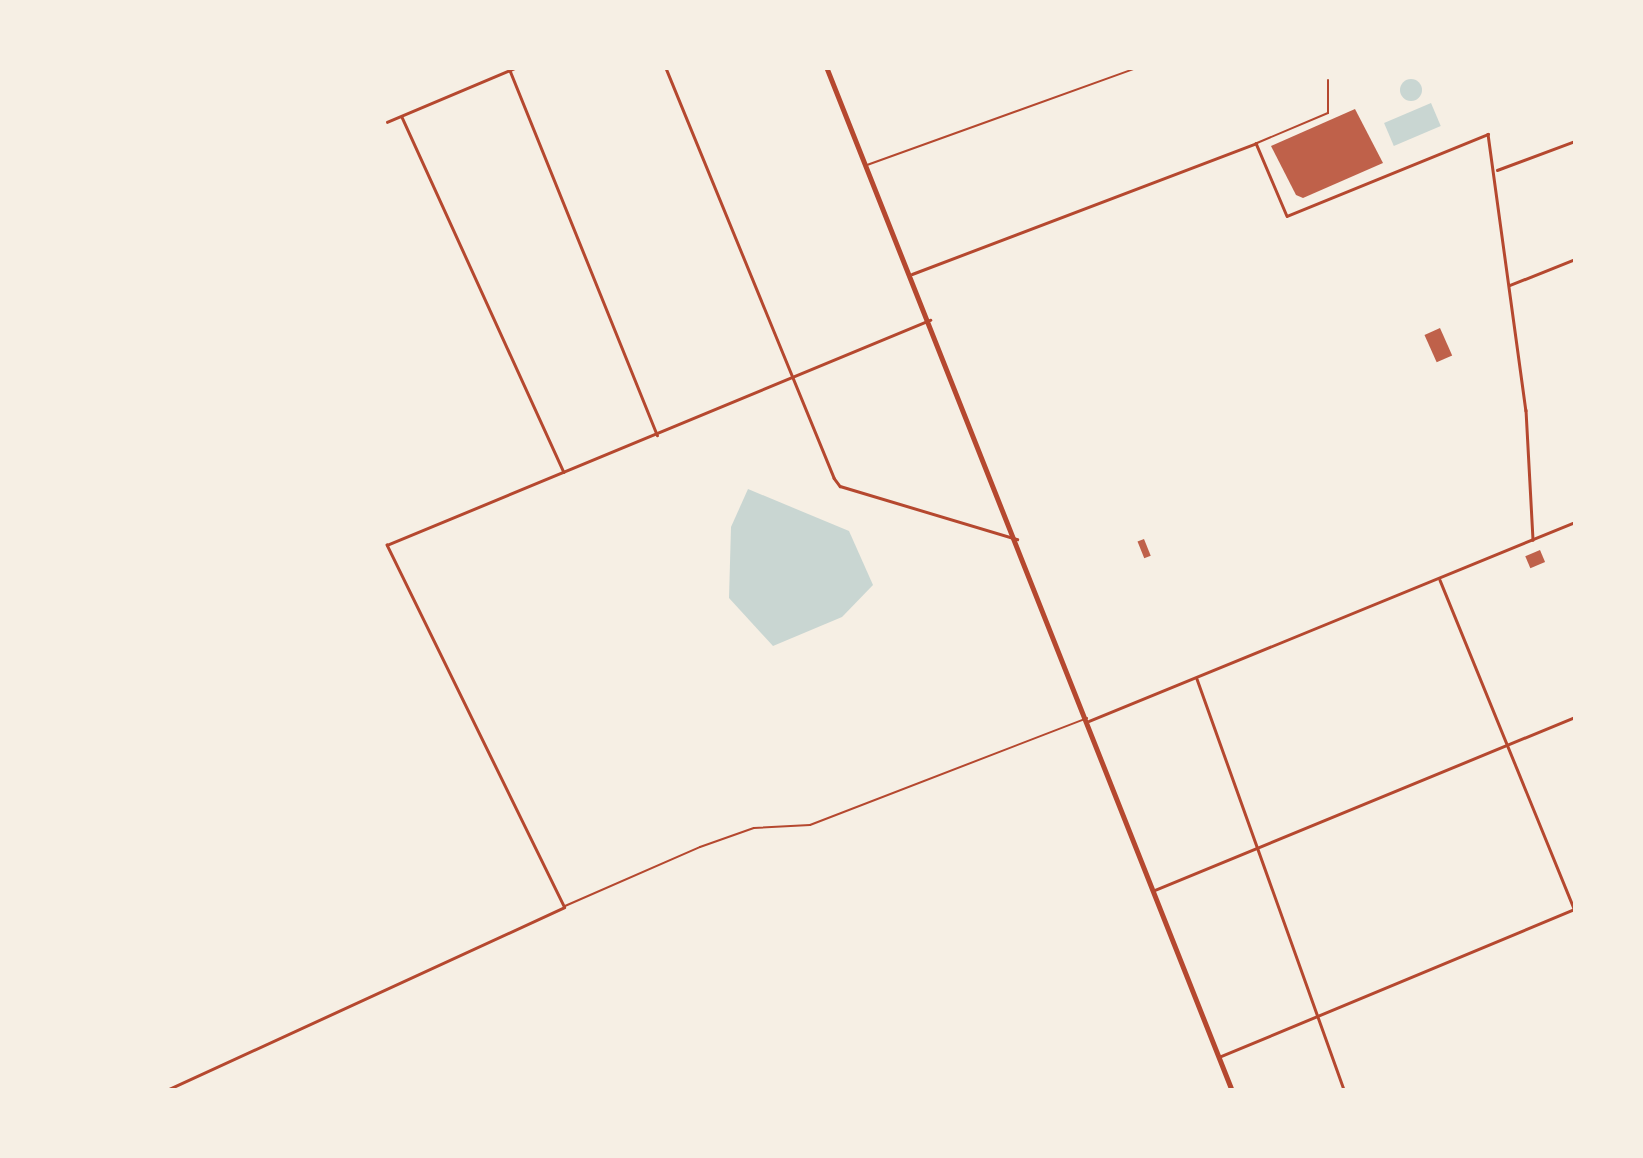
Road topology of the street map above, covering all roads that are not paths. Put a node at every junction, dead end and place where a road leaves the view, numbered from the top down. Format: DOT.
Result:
graph roads {
  1 [pos="515,68"];
  2 [pos="666,68"];
  3 [pos="827,68"];
  4 [pos="1136,68"];
  5 [pos="509,69"];
  6 [pos="1328,80"];
  7 [pos="402,117"];
  8 [pos="387,122"];
  9 [pos="1575,141"];
  10 [pos="1256,143"];
  11 [pos="866,165"];
  12 [pos="1497,170"];
  13 [pos="1575,259"];
  14 [pos="912,274"];
  15 [pos="1510,285"];
  16 [pos="930,320"];
  17 [pos="792,377"];
  18 [pos="658,436"];
  19 [pos="564,472"];
  20 [pos="1575,522"];
  21 [pos="1017,539"];
  22 [pos="1532,540"];
  23 [pos="1440,580"];
  24 [pos="1197,679"];
  25 [pos="1575,717"];
  26 [pos="1088,719"];
  27 [pos="1507,745"];
  28 [pos="1254,850"];
  29 [pos="1156,890"];
  30 [pos="564,907"];
  31 [pos="1575,909"];
  32 [pos="1317,1016"];
  33 [pos="1219,1057"];
  34 [pos="167,1090"];
  35 [pos="1232,1090"];
  36 [pos="1344,1090"];
  1 -- 5 [label="street"];
  2 -- 17 [label="street"];
  3 -- 11 [label="main road"];
  4 -- 11 [label="lane"];
  5 -- 7 [label="street"];
  5 -- 18 [label="street"];
  6 -- 10 [label="lane"];
  7 -- 8 [label="street"];
  7 -- 19 [label="street"];
  9 -- 12 [label="street"];
  10 -- 12 [label="street"];
  10 -- 14 [label="street"];
  11 -- 14 [label="main road"];
  12 -- 15 [label="street"];
  13 -- 15 [label="street"];
  14 -- 16 [label="main road"];
  15 -- 22 [label="street"];
  16 -- 17 [label="street"];
  16 -- 21 [label="main road"];
  17 -- 18 [label="street"];
  17 -- 21 [label="street"];
  18 -- 19 [label="street"];
  19 -- 30 [label="street"];
  20 -- 22 [label="street"];
  21 -- 26 [label="main road"];
  22 -- 23 [label="street"];
  23 -- 24 [label="street"];
  23 -- 27 [label="street"];
  24 -- 26 [label="street"];
  24 -- 28 [label="street"];
  25 -- 27 [label="street"];
  26 -- 29 [label="main road"];
  26 -- 30 [label="lane"];
  27 -- 28 [label="street"];
  27 -- 31 [label="street"];
  28 -- 29 [label="street"];
  28 -- 32 [label="street"];
  29 -- 33 [label="main road"];
  30 -- 34 [label="street"];
  31 -- 32 [label="street"];
  32 -- 33 [label="street"];
  32 -- 36 [label="street"];
  33 -- 35 [label="main road"];
}
